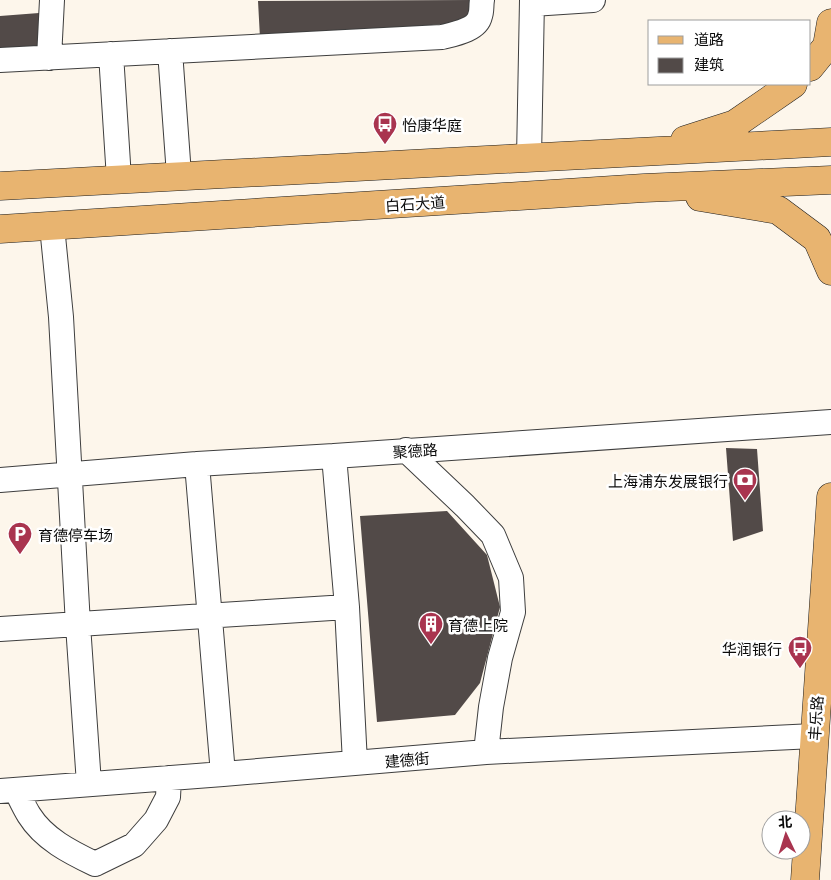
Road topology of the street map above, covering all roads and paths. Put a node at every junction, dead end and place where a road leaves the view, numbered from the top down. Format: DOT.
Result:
graph roads {
  1 [pos="52,0"];
  2 [pos="482,0"];
  3 [pos="593,0"];
  4 [pos="532,2"];
  5 [pos="831,23"];
  6 [pos="170,51"];
  7 [pos="111,54"];
  8 [pos="49,58"];
  9 [pos="0,60"];
  10 [pos="811,66"];
  11 [pos="792,85"];
  12 [pos="831,142"];
  13 [pos="638,153"];
  14 [pos="529,158"];
  15 [pos="179,175"];
  16 [pos="120,179"];
  17 [pos="831,180"];
  18 [pos="0,186"];
  19 [pos="637,189"];
  20 [pos="52,226"];
  21 [pos="0,229"];
  22 [pos="831,271"];
  23 [pos="831,422"];
  24 [pos="406,450"];
  25 [pos="334,456"];
  26 [pos="197,464"];
  27 [pos="70,475"];
  28 [pos="0,480"];
  29 [pos="831,497"];
  30 [pos="347,607"];
  31 [pos="209,615"];
  32 [pos="78,625"];
  33 [pos="0,629"];
  34 [pos="814,736"];
  35 [pos="486,752"];
  36 [pos="355,764"];
  37 [pos="224,774"];
  38 [pos="169,778"];
  39 [pos="89,784"];
  40 [pos="8,790"];
  41 [pos="96,872"];
  42 [pos="805,880"];
  1 -- 8 [label="street"];
  2 -- 6 [label="street"];
  3 -- 4 [label="street"];
  4 -- 14 [label="street"];
  5 -- 10 [label="main road"];
  6 -- 7 [label="street"];
  6 -- 15 [label="street"];
  7 -- 8 [label="street"];
  7 -- 16 [label="street"];
  8 -- 9 [label="street"];
  11 -- 13 [label="main road"];
  12 -- 13 [label="main road"];
  13 -- 14 [label="main road"];
  13 -- 19 [label="main road"];
  14 -- 15 [label="main road"];
  15 -- 16 [label="main road"];
  16 -- 18 [label="main road"];
  17 -- 19 [label="main road, 白石大道"];
  19 -- 20 [label="main road, 白石大道"];
  19 -- 22 [label="main road"];
  20 -- 21 [label="main road, 白石大道"];
  20 -- 27 [label="street"];
  23 -- 24 [label="street, 聚德路"];
  24 -- 25 [label="street, 聚德路"];
  24 -- 35 [label="street"];
  25 -- 26 [label="street, 聚德路"];
  25 -- 30 [label="street"];
  26 -- 27 [label="street, 聚德路"];
  26 -- 31 [label="street"];
  27 -- 28 [label="street, 聚德路"];
  27 -- 32 [label="street"];
  29 -- 34 [label="main road, 丰乐路"];
  30 -- 31 [label="street"];
  30 -- 36 [label="street"];
  31 -- 32 [label="street"];
  31 -- 37 [label="street"];
  32 -- 33 [label="street"];
  32 -- 39 [label="street"];
  34 -- 35 [label="street, 建德街"];
  34 -- 42 [label="main road, 丰乐路"];
  35 -- 36 [label="street, 建德街"];
  36 -- 37 [label="street, 建德街"];
  37 -- 38 [label="street, 建德街"];
  38 -- 39 [label="street, 建德街"];
  38 -- 41 [label="street"];
  39 -- 40 [label="street, 建德街"];
  40 -- 41 [label="street"];
}
